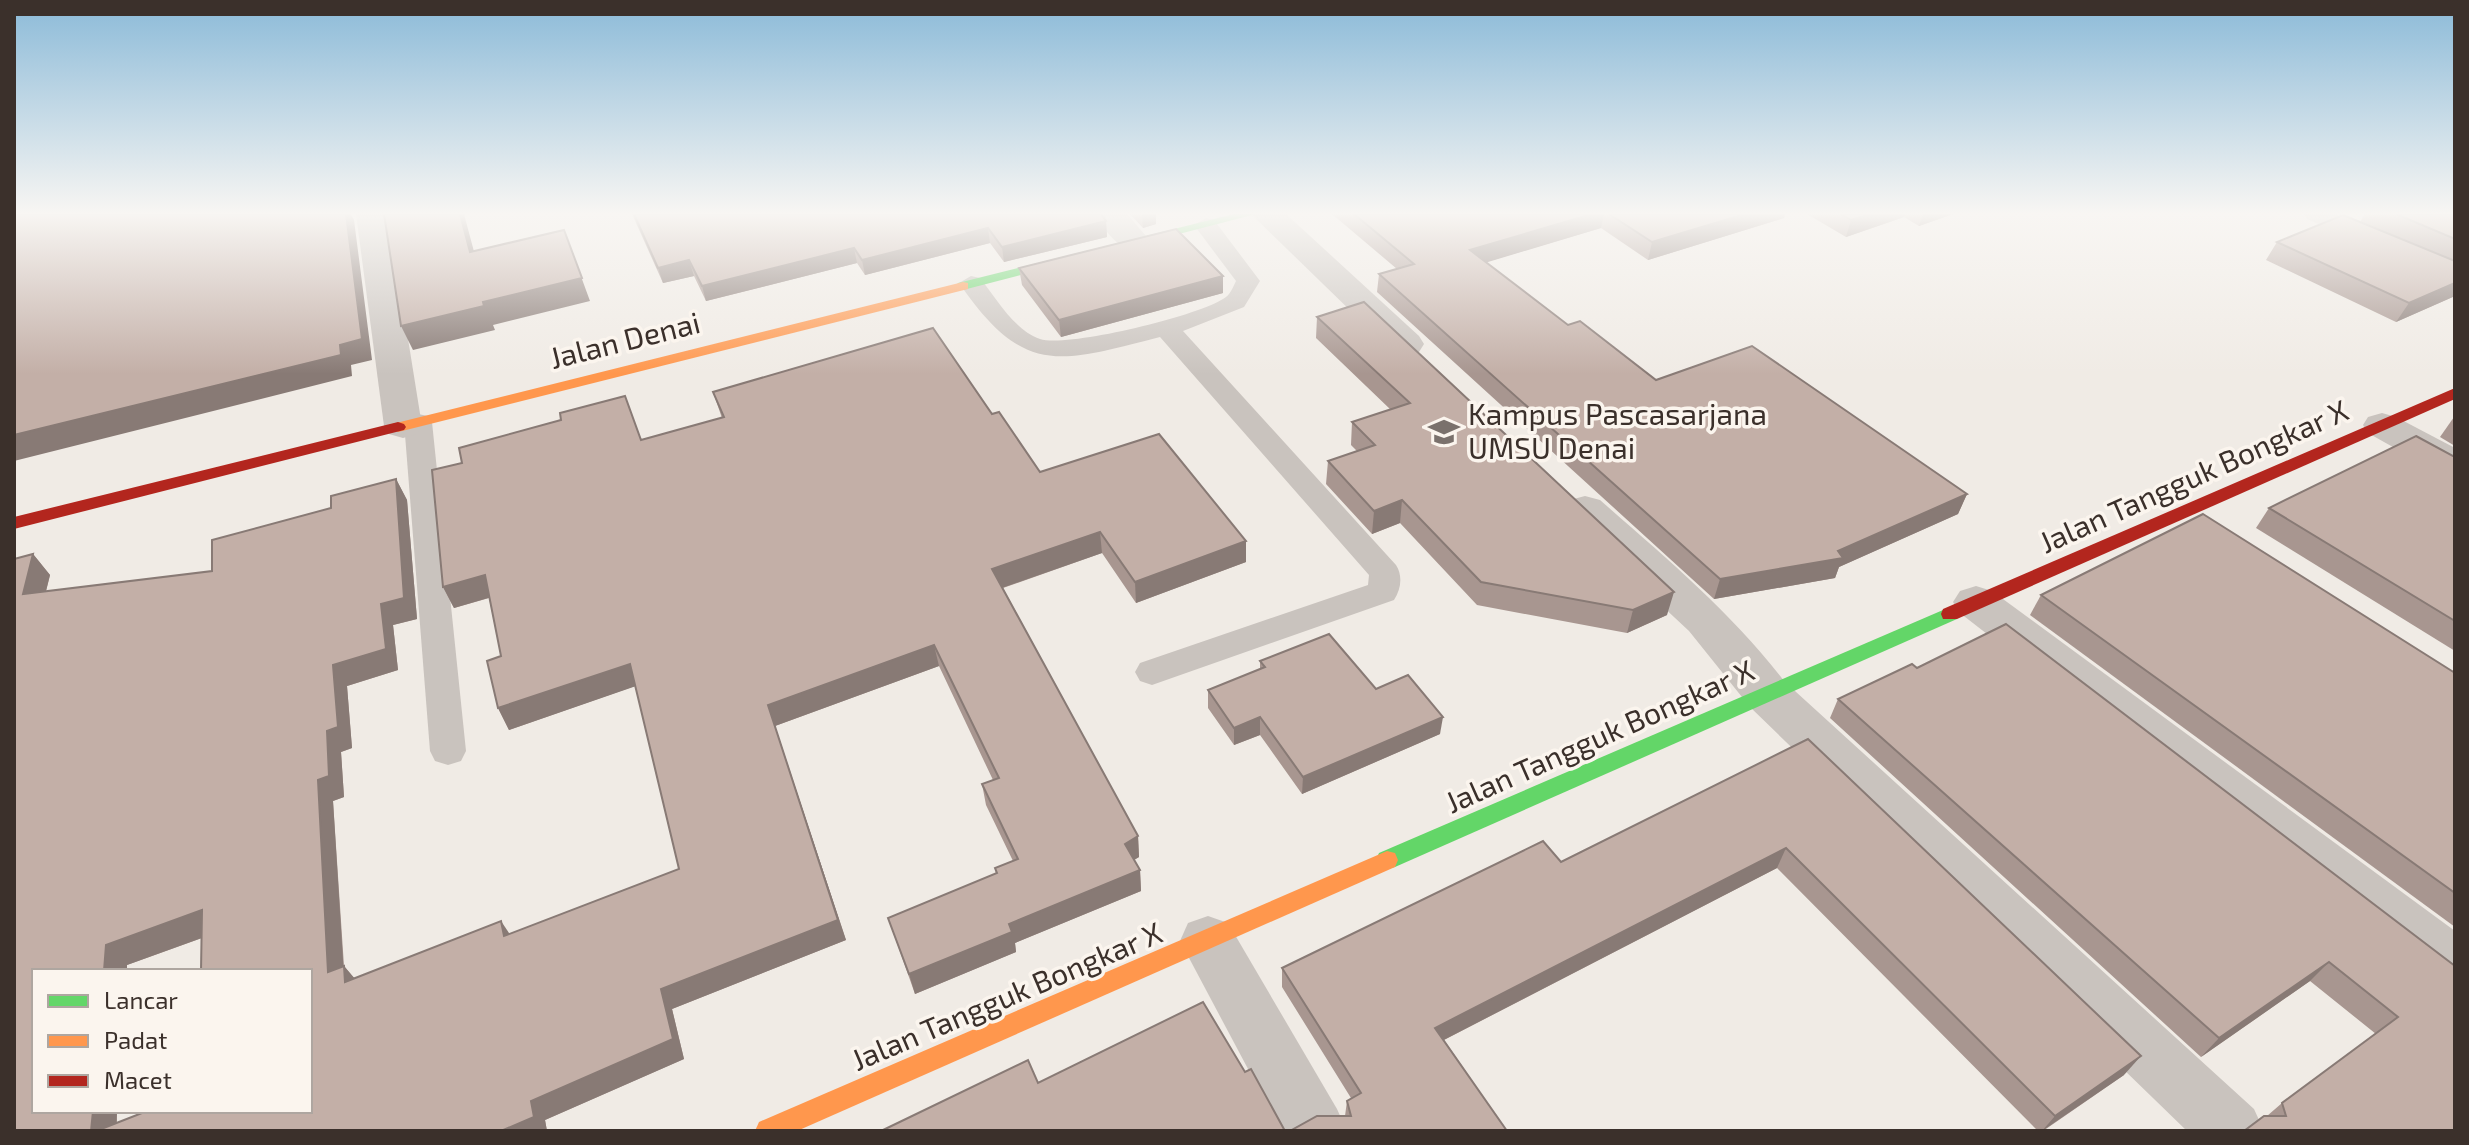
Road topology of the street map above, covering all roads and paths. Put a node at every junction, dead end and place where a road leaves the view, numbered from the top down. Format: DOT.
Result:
graph roads {
  1 [pos="382,267"];
  2 [pos="1035,267"];
  3 [pos="1238,267"];
  4 [pos="1324,267"];
  5 [pos="971,283"];
  6 [pos="1165,327"];
  7 [pos="1429,365"];
  8 [pos="2455,393"];
  9 [pos="411,424"];
  10 [pos="2382,425"];
  11 [pos="2455,465"];
  12 [pos="1557,484"];
  13 [pos="2189,509"];
  14 [pos="14,523"];
  15 [pos="2229,535"];
  16 [pos="1976,602"];
  17 [pos="1152,672"];
  18 [pos="1758,681"];
  19 [pos="448,751"];
  20 [pos="1208,941"];
  21 [pos="2455,964"];
  22 [pos="841,1116"];
  23 [pos="768,1131"];
  24 [pos="1315,1131"];
  25 [pos="2232,1131"];
  1 -- 9 [label="street"];
  2 -- 5 [label="street, Jalan Denai"];
  3 -- 6 [label="lane"];
  4 -- 7 [label="street"];
  5 -- 6 [label="lane"];
  5 -- 9 [label="street, Jalan Denai"];
  6 -- 17 [label="lane"];
  8 -- 10 [label="street, Jalan Tangguk Bongkar X"];
  9 -- 14 [label="street, Jalan Denai"];
  9 -- 19 [label="lane"];
  10 -- 11 [label="street"];
  10 -- 13 [label="street, Jalan Tangguk Bongkar X"];
  12 -- 18 [label="street"];
  13 -- 15 [label="street"];
  13 -- 16 [label="street, Jalan Tangguk Bongkar X"];
  16 -- 18 [label="street, Jalan Tangguk Bongkar X"];
  16 -- 21 [label="street"];
  18 -- 20 [label="street, Jalan Tangguk Bongkar X"];
  18 -- 25 [label="street"];
  20 -- 22 [label="street, Jalan Tangguk Bongkar X"];
  20 -- 24 [label="street"];
  22 -- 23 [label="street, Jalan Tangguk Bongkar X"];
}
